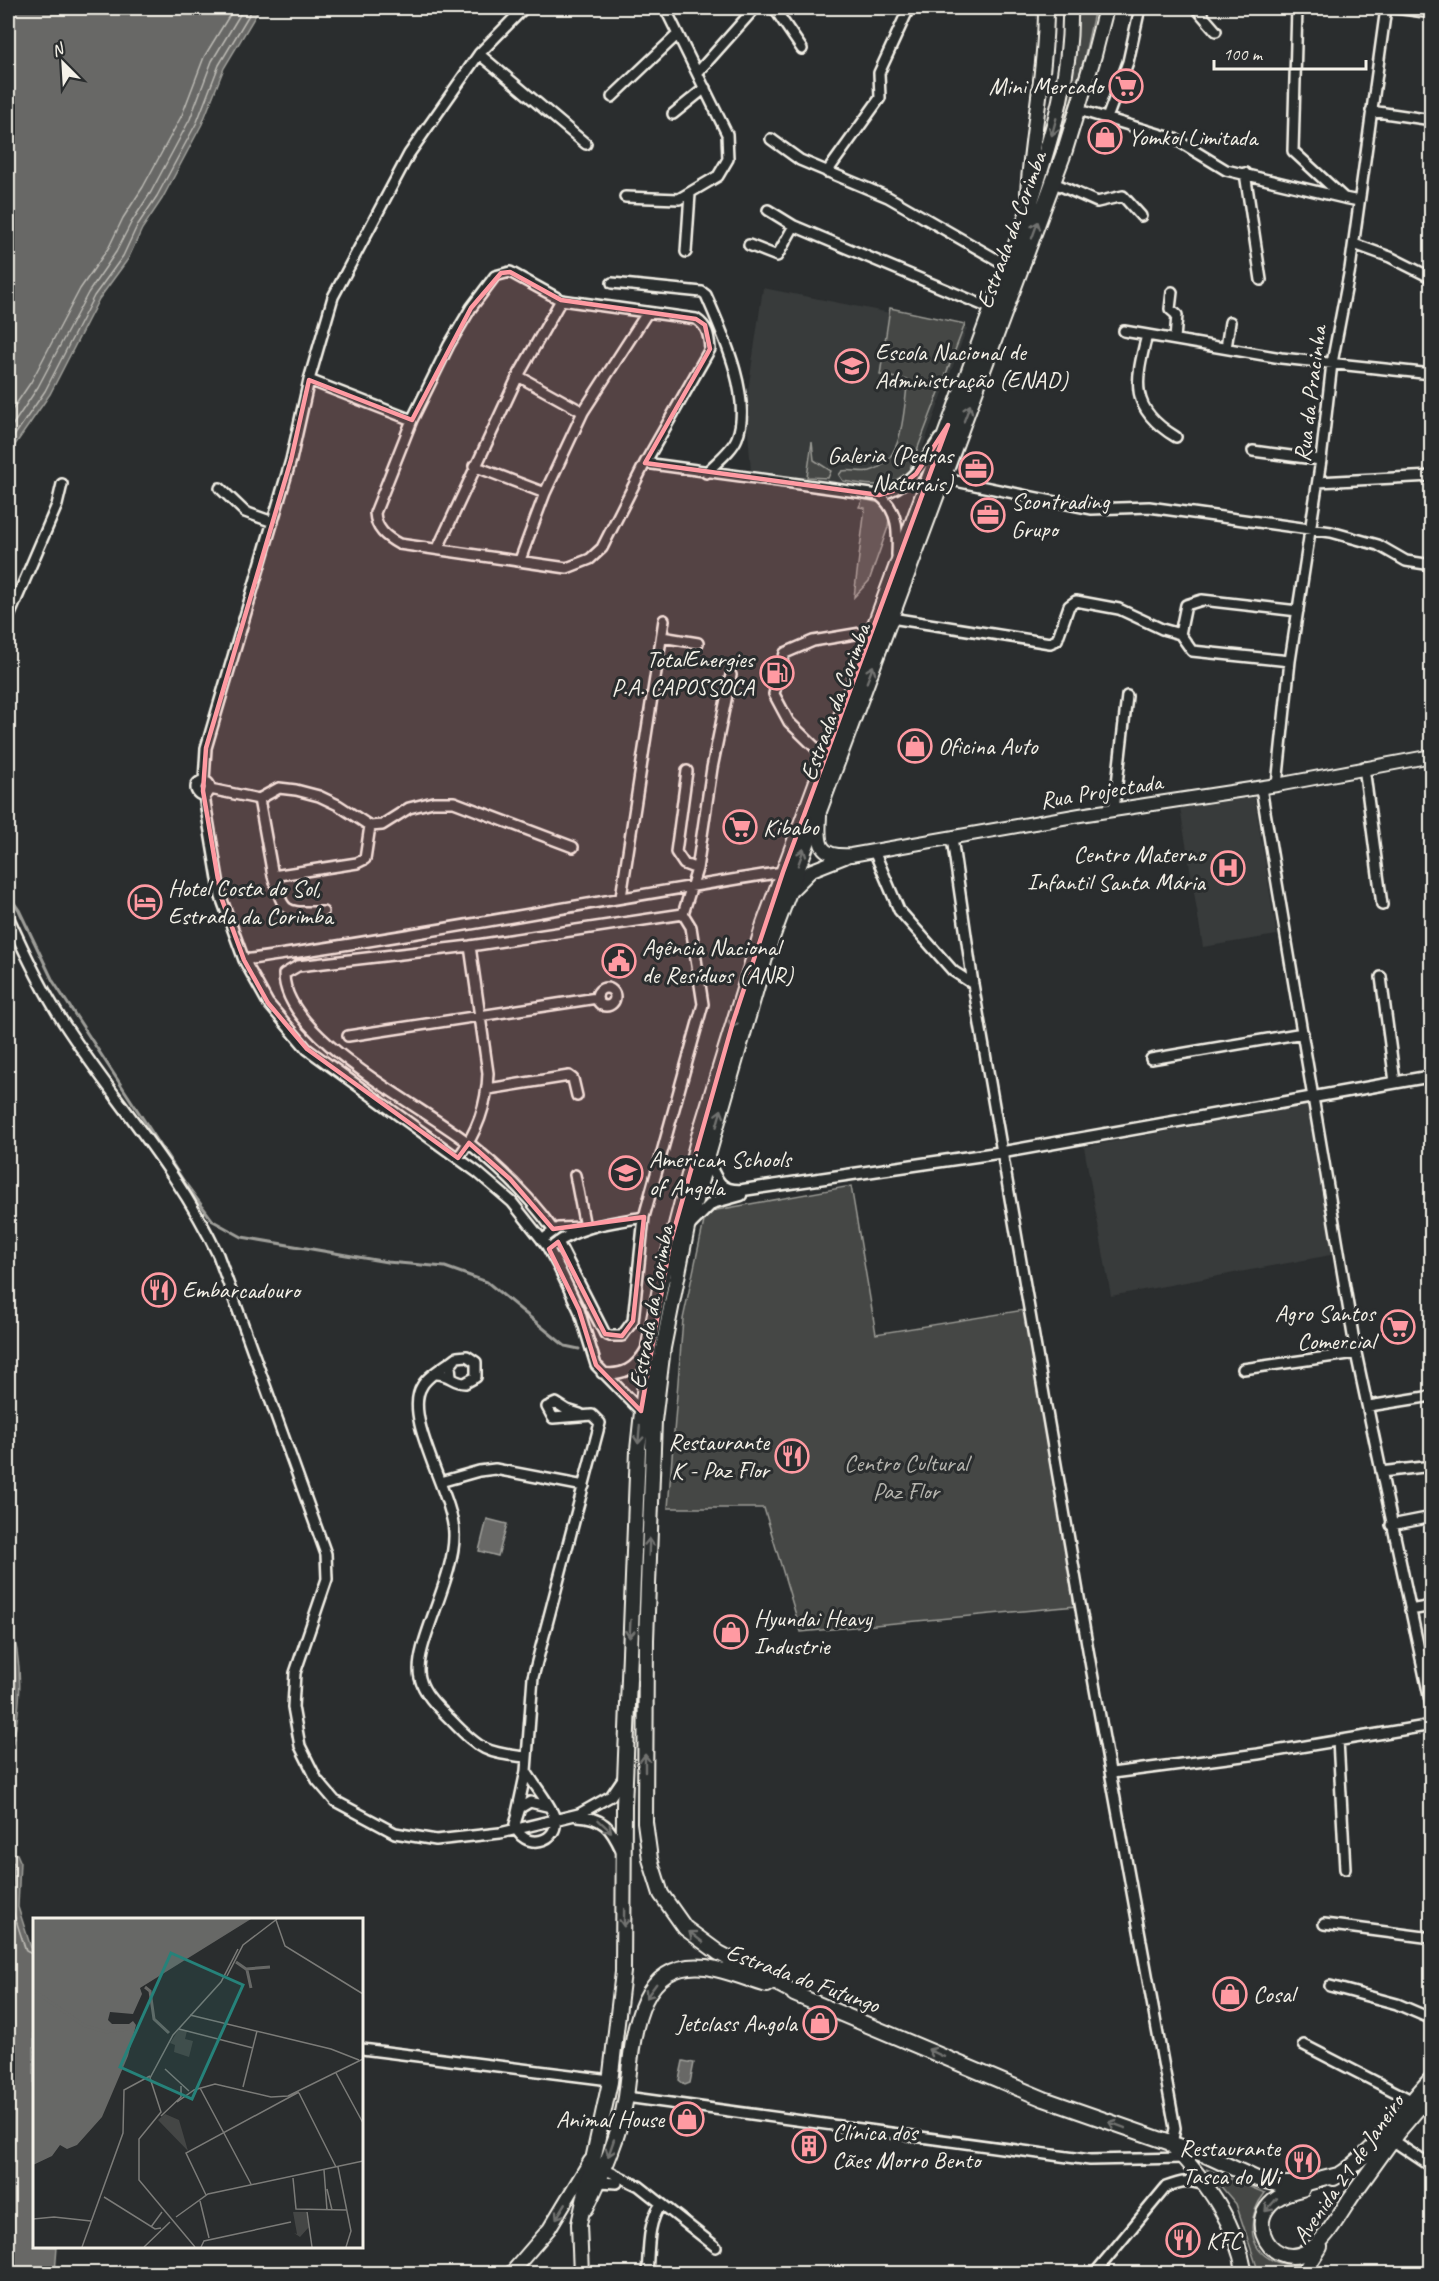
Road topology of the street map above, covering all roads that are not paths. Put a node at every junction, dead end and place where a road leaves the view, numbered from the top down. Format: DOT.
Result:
graph roads {
  1 [pos="524,8"];
  2 [pos="665,8"];
  3 [pos="755,8"];
  4 [pos="774,8"];
  5 [pos="909,8"];
  6 [pos="1046,8"];
  7 [pos="1070,8"];
  8 [pos="1106,8"];
  9 [pos="1140,8"];
  10 [pos="1196,8"];
  11 [pos="1297,8"];
  12 [pos="1386,8"];
  13 [pos="1395,8"];
  14 [pos="1431,13"];
  15 [pos="1216,30"];
  16 [pos="677,35"];
  17 [pos="801,49"];
  18 [pos="479,54"];
  19 [pos="698,72"];
  20 [pos="705,88"];
  21 [pos="612,97"];
  22 [pos="1079,110"];
  23 [pos="1371,111"];
  24 [pos="673,114"];
  25 [pos="1107,118"];
  26 [pos="1431,120"];
  27 [pos="771,140"];
  28 [pos="586,144"];
  29 [pos="827,172"];
  30 [pos="1245,173"];
  31 [pos="1052,182"];
  32 [pos="690,194"];
  33 [pos="625,197"];
  34 [pos="1344,198"];
  35 [pos="1359,201"];
  36 [pos="768,210"];
  37 [pos="1027,214"];
  38 [pos="1142,216"];
  39 [pos="794,226"];
  40 [pos="1354,244"];
  41 [pos="749,245"];
  42 [pos="686,252"];
  43 [pos="1008,266"];
  44 [pos="1431,278"];
  45 [pos="1261,280"];
  46 [pos="612,283"];
  47 [pos="1172,292"];
  48 [pos="561,300"];
  49 [pos="992,309"];
  50 [pos="647,313"];
  51 [pos="1230,322"];
  52 [pos="1124,331"];
  53 [pos="1147,335"];
  54 [pos="1175,339"];
  55 [pos="1226,348"];
  56 [pos="1332,363"];
  57 [pos="1431,374"];
  58 [pos="518,376"];
  59 [pos="309,380"];
  60 [pos="583,412"];
  61 [pos="412,420"];
  62 [pos="948,425"];
  63 [pos="1176,437"];
  64 [pos="1253,452"];
  65 [pos="1321,460"];
  66 [pos="645,463"];
  67 [pos="474,466"];
  68 [pos="706,473"];
  69 [pos="1431,476"];
  70 [pos="941,478"];
  71 [pos="1318,482"];
  72 [pos="62,484"];
  73 [pos="220,488"];
  74 [pos="545,493"];
  75 [pos="879,495"];
  76 [pos="273,522"];
  77 [pos="1309,528"];
  78 [pos="438,548"];
  79 [pos="520,560"];
  80 [pos="1431,565"];
  81 [pos="896,566"];
  82 [pos="1298,611"];
  83 [pos="891,618"];
  84 [pos="8,619"];
  85 [pos="664,620"];
  86 [pos="873,631"];
  87 [pos="1180,634"];
  88 [pos="662,637"];
  89 [pos="698,643"];
  90 [pos="1290,661"];
  91 [pos="731,675"];
  92 [pos="1127,696"];
  93 [pos="1431,756"];
  94 [pos="825,757"];
  95 [pos="1364,767"];
  96 [pos="687,771"];
  97 [pos="1277,785"];
  98 [pos="1261,788"];
  99 [pos="206,789"];
  100 [pos="260,799"];
  101 [pos="820,806"];
  102 [pos="1114,810"];
  103 [pos="370,826"];
  104 [pos="952,838"];
  105 [pos="573,847"];
  106 [pos="874,851"];
  107 [pos="851,855"];
  108 [pos="697,869"];
  109 [pos="783,872"];
  110 [pos="273,876"];
  111 [pos="692,886"];
  112 [pos="787,896"];
  113 [pos="621,897"];
  114 [pos="1382,905"];
  115 [pos="323,912"];
  116 [pos="683,914"];
  117 [pos="8,916"];
  118 [pos="470,946"];
  119 [pos="244,960"];
  120 [pos="1381,977"];
  121 [pos="973,984"];
  122 [pos="597,998"];
  123 [pos="480,1016"];
  124 [pos="1303,1033"];
  125 [pos="348,1036"];
  126 [pos="1151,1059"];
  127 [pos="1431,1076"];
  128 [pos="1395,1082"];
  129 [pos="488,1089"];
  130 [pos="577,1096"];
  131 [pos="1315,1097"];
  132 [pos="469,1143"];
  133 [pos="1004,1152"];
  134 [pos="458,1158"];
  135 [pos="707,1159"];
  136 [pos="576,1175"];
  137 [pos="754,1188"];
  138 [pos="644,1217"];
  139 [pos="585,1227"];
  140 [pos="687,1228"];
  141 [pos="554,1231"];
  142 [pos="542,1240"];
  143 [pos="558,1242"];
  144 [pos="549,1249"];
  145 [pos="649,1345"];
  146 [pos="1356,1353"];
  147 [pos="457,1358"];
  148 [pos="1243,1369"];
  149 [pos="602,1373"];
  150 [pos="436,1374"];
  151 [pos="451,1376"];
  152 [pos="1431,1395"];
  153 [pos="1369,1406"];
  154 [pos="641,1411"];
  155 [pos="579,1414"];
  156 [pos="1431,1466"];
  157 [pos="1381,1472"];
  158 [pos="440,1482"];
  159 [pos="584,1486"];
  160 [pos="1431,1517"];
  161 [pos="1391,1525"];
  162 [pos="1431,1606"];
  163 [pos="1410,1610"];
  164 [pos="1431,1710"];
  165 [pos="1431,1725"];
  166 [pos="1338,1740"];
  167 [pos="526,1757"];
  168 [pos="526,1771"];
  169 [pos="627,1772"];
  170 [pos="1112,1773"];
  171 [pos="547,1806"];
  172 [pos="517,1813"];
  173 [pos="569,1816"];
  174 [pos="555,1820"];
  175 [pos="516,1830"];
  176 [pos="625,1859"];
  177 [pos="1344,1869"];
  178 [pos="1324,1924"];
  179 [pos="1431,1938"];
  180 [pos="1330,1986"];
  181 [pos="801,1996"];
  182 [pos="1431,2019"];
  183 [pos="1304,2045"];
  184 [pos="363,2049"];
  185 [pos="1431,2078"];
  186 [pos="610,2080"];
  187 [pos="1431,2092"];
  188 [pos="626,2097"];
  189 [pos="1411,2100"];
  190 [pos="1392,2140"];
  191 [pos="1172,2145"];
  192 [pos="1184,2158"];
  193 [pos="591,2160"];
  194 [pos="1431,2167"];
  195 [pos="1342,2174"];
  196 [pos="601,2175"];
  197 [pos="639,2186"];
  198 [pos="1207,2187"];
  199 [pos="1354,2193"];
  200 [pos="661,2204"];
  201 [pos="579,2224"];
  202 [pos="716,2247"];
  203 [pos="510,2274"];
  204 [pos="580,2274"];
  205 [pos="647,2274"];
  206 [pos="1094,2274"];
  207 [pos="1245,2274"];
  208 [pos="1303,2274"];
  1 -- 18 [label="street"];
  2 -- 16 [label="street"];
  3 -- 19 [label="street"];
  4 -- 17 [label="street"];
  5 -- 29 [label="street"];
  6 -- 37 [label="main road, Estrada da Corimba"];
  7 -- 37 [label="main road, Estrada da Corimba, one-way"];
  8 -- 22 [label="main road, Estrada da Corimba"];
  9 -- 25 [label="street"];
  10 -- 15 [label="street"];
  11 -- 34 [label="street"];
  12 -- 23 [label="street, Rua da Pracinha"];
  13 -- 14 [label="street"];
  16 -- 19 [label="street"];
  16 -- 21 [label="street"];
  18 -- 28 [label="street"];
  18 -- 59 [label="street"];
  19 -- 20 [label="street"];
  20 -- 24 [label="street"];
  20 -- 32 [label="street"];
  22 -- 25 [label="street"];
  22 -- 31 [label="main road, Estrada da Corimba"];
  23 -- 26 [label="street"];
  23 -- 35 [label="street, Rua da Pracinha"];
  25 -- 30 [label="street"];
  27 -- 29 [label="street"];
  29 -- 43 [label="street"];
  30 -- 34 [label="street"];
  30 -- 45 [label="street"];
  31 -- 38 [label="street"];
  70 -- 31 [label="main road, Estrada da Corimba, one-way"];
  32 -- 33 [label="street"];
  32 -- 42 [label="street"];
  34 -- 35 [label="street"];
  35 -- 40 [label="street, Rua da Pracinha"];
  36 -- 39 [label="street"];
  37 -- 43 [label="main road, Estrada da Corimba"];
  39 -- 41 [label="street"];
  39 -- 49 [label="street"];
  40 -- 44 [label="street"];
  40 -- 56 [label="street, Rua da Pracinha"];
  43 -- 49 [label="main road, Estrada da Corimba"];
  46 -- 68 [label="street"];
  47 -- 54 [label="street"];
  48 -- 50 [label="street"];
  48 -- 58 [label="street"];
  48 -- 61 [label="street"];
  49 -- 62 [label="main road, Estrada da Corimba"];
  50 -- 60 [label="street"];
  50 -- 66 [label="street"];
  51 -- 55 [label="street"];
  52 -- 53 [label="street"];
  53 -- 54 [label="street"];
  53 -- 63 [label="street"];
  54 -- 55 [label="street"];
  55 -- 56 [label="street"];
  56 -- 57 [label="street"];
  56 -- 65 [label="street, Rua da Pracinha"];
  58 -- 60 [label="street"];
  58 -- 67 [label="street"];
  59 -- 61 [label="street"];
  59 -- 76 [label="street"];
  60 -- 74 [label="street"];
  61 -- 78 [label="street"];
  62 -- 75 [label="street"];
  62 -- 81 [label="main road, Estrada da Corimba"];
  64 -- 65 [label="street"];
  65 -- 71 [label="street, Rua da Pracinha"];
  66 -- 68 [label="street"];
  66 -- 79 [label="street"];
  67 -- 74 [label="street"];
  67 -- 78 [label="street"];
  68 -- 75 [label="street"];
  69 -- 71 [label="street"];
  70 -- 77 [label="street"];
  70 -- 83 [label="main road, Estrada da Corimba"];
  71 -- 77 [label="street, Rua da Pracinha"];
  72 -- 84 [label="street"];
  73 -- 76 [label="street"];
  74 -- 79 [label="street"];
  75 -- 81 [label="street"];
  76 -- 99 [label="street"];
  77 -- 80 [label="street"];
  77 -- 82 [label="street, Rua da Pracinha"];
  78 -- 79 [label="street"];
  81 -- 86 [label="main road, Estrada da Corimba"];
  82 -- 87 [label="street"];
  82 -- 90 [label="street, Rua da Pracinha"];
  83 -- 87 [label="street"];
  101 -- 83 [label="main road, Estrada da Corimba, one-way"];
  85 -- 88 [label="street"];
  86 -- 94 [label="main road, Estrada da Corimba"];
  86 -- 94 [label="street"];
  87 -- 90 [label="street"];
  88 -- 89 [label="street"];
  88 -- 113 [label="street"];
  90 -- 97 [label="street, Rua da Pracinha"];
  91 -- 108 [label="street"];
  92 -- 102 [label="street"];
  93 -- 95 [label="main road, Rua Projectada"];
  94 -- 109 [label="main road, Estrada da Corimba"];
  95 -- 97 [label="main road, Rua Projectada"];
  95 -- 114 [label="street"];
  96 -- 108 [label="street"];
  97 -- 98 [label="main road, Rua Projectada"];
  98 -- 102 [label="main road, Rua Projectada"];
  98 -- 124 [label="street"];
  99 -- 100 [label="street"];
  99 -- 119 [label="street"];
  100 -- 103 [label="street"];
  100 -- 110 [label="street"];
  101 -- 107 [label="main road, Rua Projectada"];
  112 -- 101 [label="main road, Estrada da Corimba, one-way"];
  102 -- 104 [label="main road, Rua Projectada"];
  103 -- 105 [label="street"];
  103 -- 110 [label="street"];
  104 -- 106 [label="main road, Rua Projectada"];
  104 -- 121 [label="street"];
  106 -- 107 [label="main road, Rua Projectada"];
  106 -- 121 [label="street"];
  107 -- 112 [label="main road"];
  108 -- 111 [label="street"];
  109 -- 111 [label="street"];
  109 -- 145 [label="main road, Estrada da Corimba, one-way"];
  110 -- 115 [label="street"];
  111 -- 113 [label="street"];
  111 -- 116 [label="street"];
  135 -- 112 [label="main road, Estrada da Corimba, one-way"];
  113 -- 119 [label="street"];
  116 -- 118 [label="street"];
  116 -- 138 [label="street"];
  117 -- 175 [label="street"];
  118 -- 123 [label="street"];
  118 -- 132 [label="street"];
  119 -- 134 [label="street"];
  120 -- 128 [label="street"];
  121 -- 133 [label="street"];
  122 -- 123 [label="street"];
  123 -- 125 [label="street"];
  123 -- 129 [label="street"];
  124 -- 126 [label="street"];
  124 -- 131 [label="street"];
  127 -- 128 [label="street"];
  128 -- 131 [label="street"];
  129 -- 130 [label="street"];
  129 -- 132 [label="street"];
  131 -- 133 [label="street"];
  131 -- 146 [label="street"];
  132 -- 134 [label="street"];
  132 -- 141 [label="street"];
  133 -- 137 [label="street"];
  133 -- 170 [label="street"];
  134 -- 142 [label="street"];
  135 -- 137 [label="street"];
  135 -- 140 [label="main road, Estrada da Corimba"];
  136 -- 139 [label="street"];
  137 -- 140 [label="street"];
  138 -- 139 [label="street"];
  138 -- 143 [label="street"];
  139 -- 141 [label="street"];
  139 -- 143 [label="street"];
  181 -- 140 [label="main road, Estrada da Corimba, one-way"];
  141 -- 142 [label="street"];
  142 -- 144 [label="street"];
  143 -- 144 [label="street"];
  144 -- 149 [label="street"];
  145 -- 149 [label="street"];
  145 -- 154 [label="main road, Estrada da Corimba"];
  146 -- 148 [label="street"];
  146 -- 153 [label="street"];
  147 -- 150 [label="street"];
  147 -- 151 [label="street"];
  147 -- 151 [label="street"];
  149 -- 154 [label="street"];
  150 -- 151 [label="street"];
  150 -- 158 [label="street"];
  152 -- 153 [label="street"];
  153 -- 157 [label="street"];
  154 -- 169 [label="main road, Estrada da Corimba, one-way"];
  155 -- 159 [label="street"];
  156 -- 157 [label="street"];
  157 -- 161 [label="street"];
  158 -- 159 [label="street"];
  158 -- 167 [label="street"];
  159 -- 167 [label="street"];
  160 -- 161 [label="street"];
  161 -- 163 [label="street"];
  162 -- 163 [label="street"];
  163 -- 164 [label="street"];
  165 -- 166 [label="street"];
  166 -- 170 [label="street"];
  166 -- 177 [label="street"];
  167 -- 168 [label="street"];
  168 -- 171 [label="street"];
  168 -- 172 [label="street"];
  169 -- 173 [label="street"];
  169 -- 176 [label="main road, Estrada da Corimba"];
  170 -- 191 [label="street"];
  171 -- 172 [label="street"];
  171 -- 174 [label="street"];
  172 -- 175 [label="street"];
  173 -- 174 [label="street"];
  173 -- 176 [label="street, one-way"];
  174 -- 175 [label="street"];
  174 -- 175 [label="street"];
  176 -- 186 [label="main road, Estrada do Futungo, one-way"];
  178 -- 179 [label="street"];
  180 -- 182 [label="street"];
  181 -- 188 [label="main road, Estrada do Futungo, one-way"];
  191 -- 181 [label="main road, Estrada do Futungo, one-way"];
  183 -- 189 [label="street"];
  184 -- 186 [label="street"];
  185 -- 189 [label="main road, Avenida 21 de Janeiro"];
  186 -- 193 [label="main road, Estrada do Futungo"];
  187 -- 190 [label="main road, Avenida 21 de Janeiro"];
  188 -- 192 [label="street"];
  188 -- 196 [label="main road, Estrada do Futungo, one-way"];
  189 -- 195 [label="main road, Avenida 21 de Janeiro"];
  190 -- 194 [label="street"];
  190 -- 199 [label="main road, Avenida 21 de Janeiro"];
  191 -- 192 [label="main road, Estrada do Futungo"];
  191 -- 195 [label="main road, Estrada do Futungo"];
  192 -- 198 [label="main road, Estrada do Futungo"];
  193 -- 201 [label="main road, Estrada do Futungo"];
  193 -- 203 [label="main road, one-way"];
  195 -- 199 [label="main road, one-way"];
  196 -- 197 [label="street"];
  196 -- 197 [label="street"];
  196 -- 201 [label="main road, Estrada do Futungo"];
  197 -- 200 [label="street"];
  198 -- 206 [label="street"];
  198 -- 207 [label="main road, Estrada do Futungo"];
  199 -- 208 [label="main road, Avenida 21 de Janeiro"];
  200 -- 202 [label="street"];
  200 -- 205 [label="street"];
  201 -- 204 [label="main road, Estrada do Futungo"];
}
